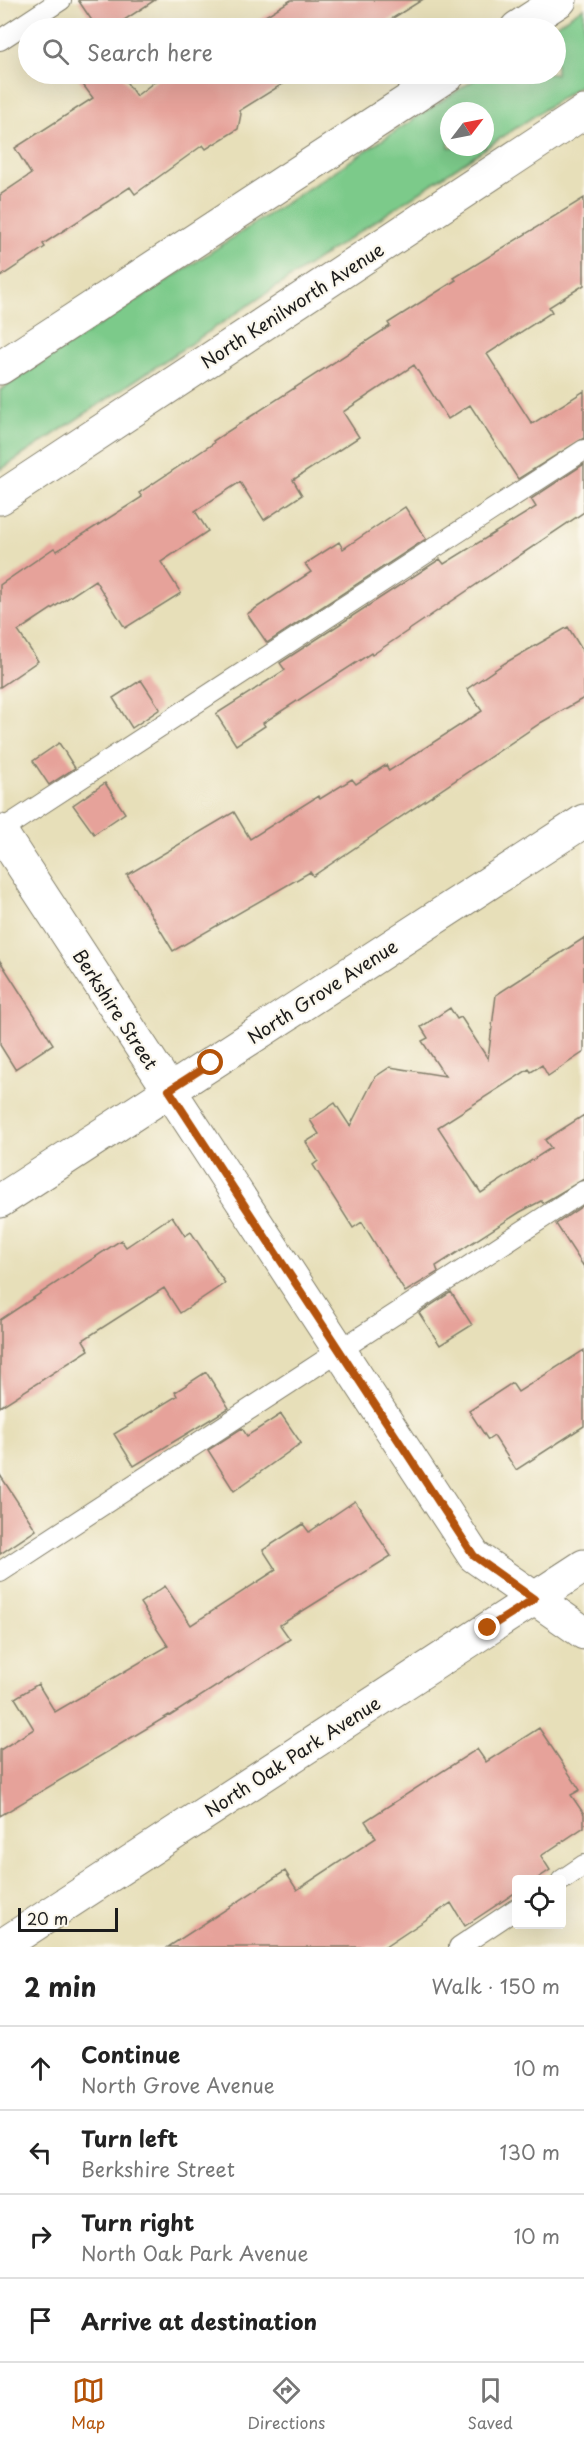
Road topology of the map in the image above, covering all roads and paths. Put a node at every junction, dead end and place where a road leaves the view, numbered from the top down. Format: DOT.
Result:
graph roads {
  1 [pos="61,0"];
  2 [pos="560,0"];
  3 [pos="34,18"];
  4 [pos="532,18"];
  5 [pos="18,28"];
  6 [pos="0,40"];
  7 [pos="434,84"];
  8 [pos="584,112"];
  9 [pos="0,368"];
  10 [pos="584,450"];
  11 [pos="0,498"];
  12 [pos="584,820"];
  13 [pos="0,831"];
  14 [pos="169,1090"];
  15 [pos="584,1191"];
  16 [pos="0,1201"];
  17 [pos="339,1350"];
  18 [pos="584,1566"];
  19 [pos="0,1572"];
  20 [pos="534,1599"];
  21 [pos="584,1633"];
  22 [pos="584,1865"];
  23 [pos="566,1877"];
  24 [pos="512,1912"];
  25 [pos="0,1947"];
  26 [pos="459,1947"];
  1 -- 3 [label="lane"];
  2 -- 4 [label="street"];
  5 -- 6 [label="lane"];
  7 -- 9 [label="street"];
  8 -- 11 [label="street, North Kenilworth Avenue"];
  10 -- 13 [label="lane"];
  12 -- 14 [label="street, North Grove Avenue"];
  13 -- 14 [label="street, Berkshire Street"];
  14 -- 16 [label="street, North Grove Avenue"];
  14 -- 17 [label="street, Berkshire Street"];
  15 -- 17 [label="lane"];
  17 -- 19 [label="lane"];
  17 -- 20 [label="street, Berkshire Street"];
  18 -- 20 [label="street, North Oak Park Avenue"];
  20 -- 21 [label="street, Berkshire Street"];
  20 -- 25 [label="street, North Oak Park Avenue"];
  22 -- 23 [label="lane"];
  24 -- 26 [label="lane"];
}
